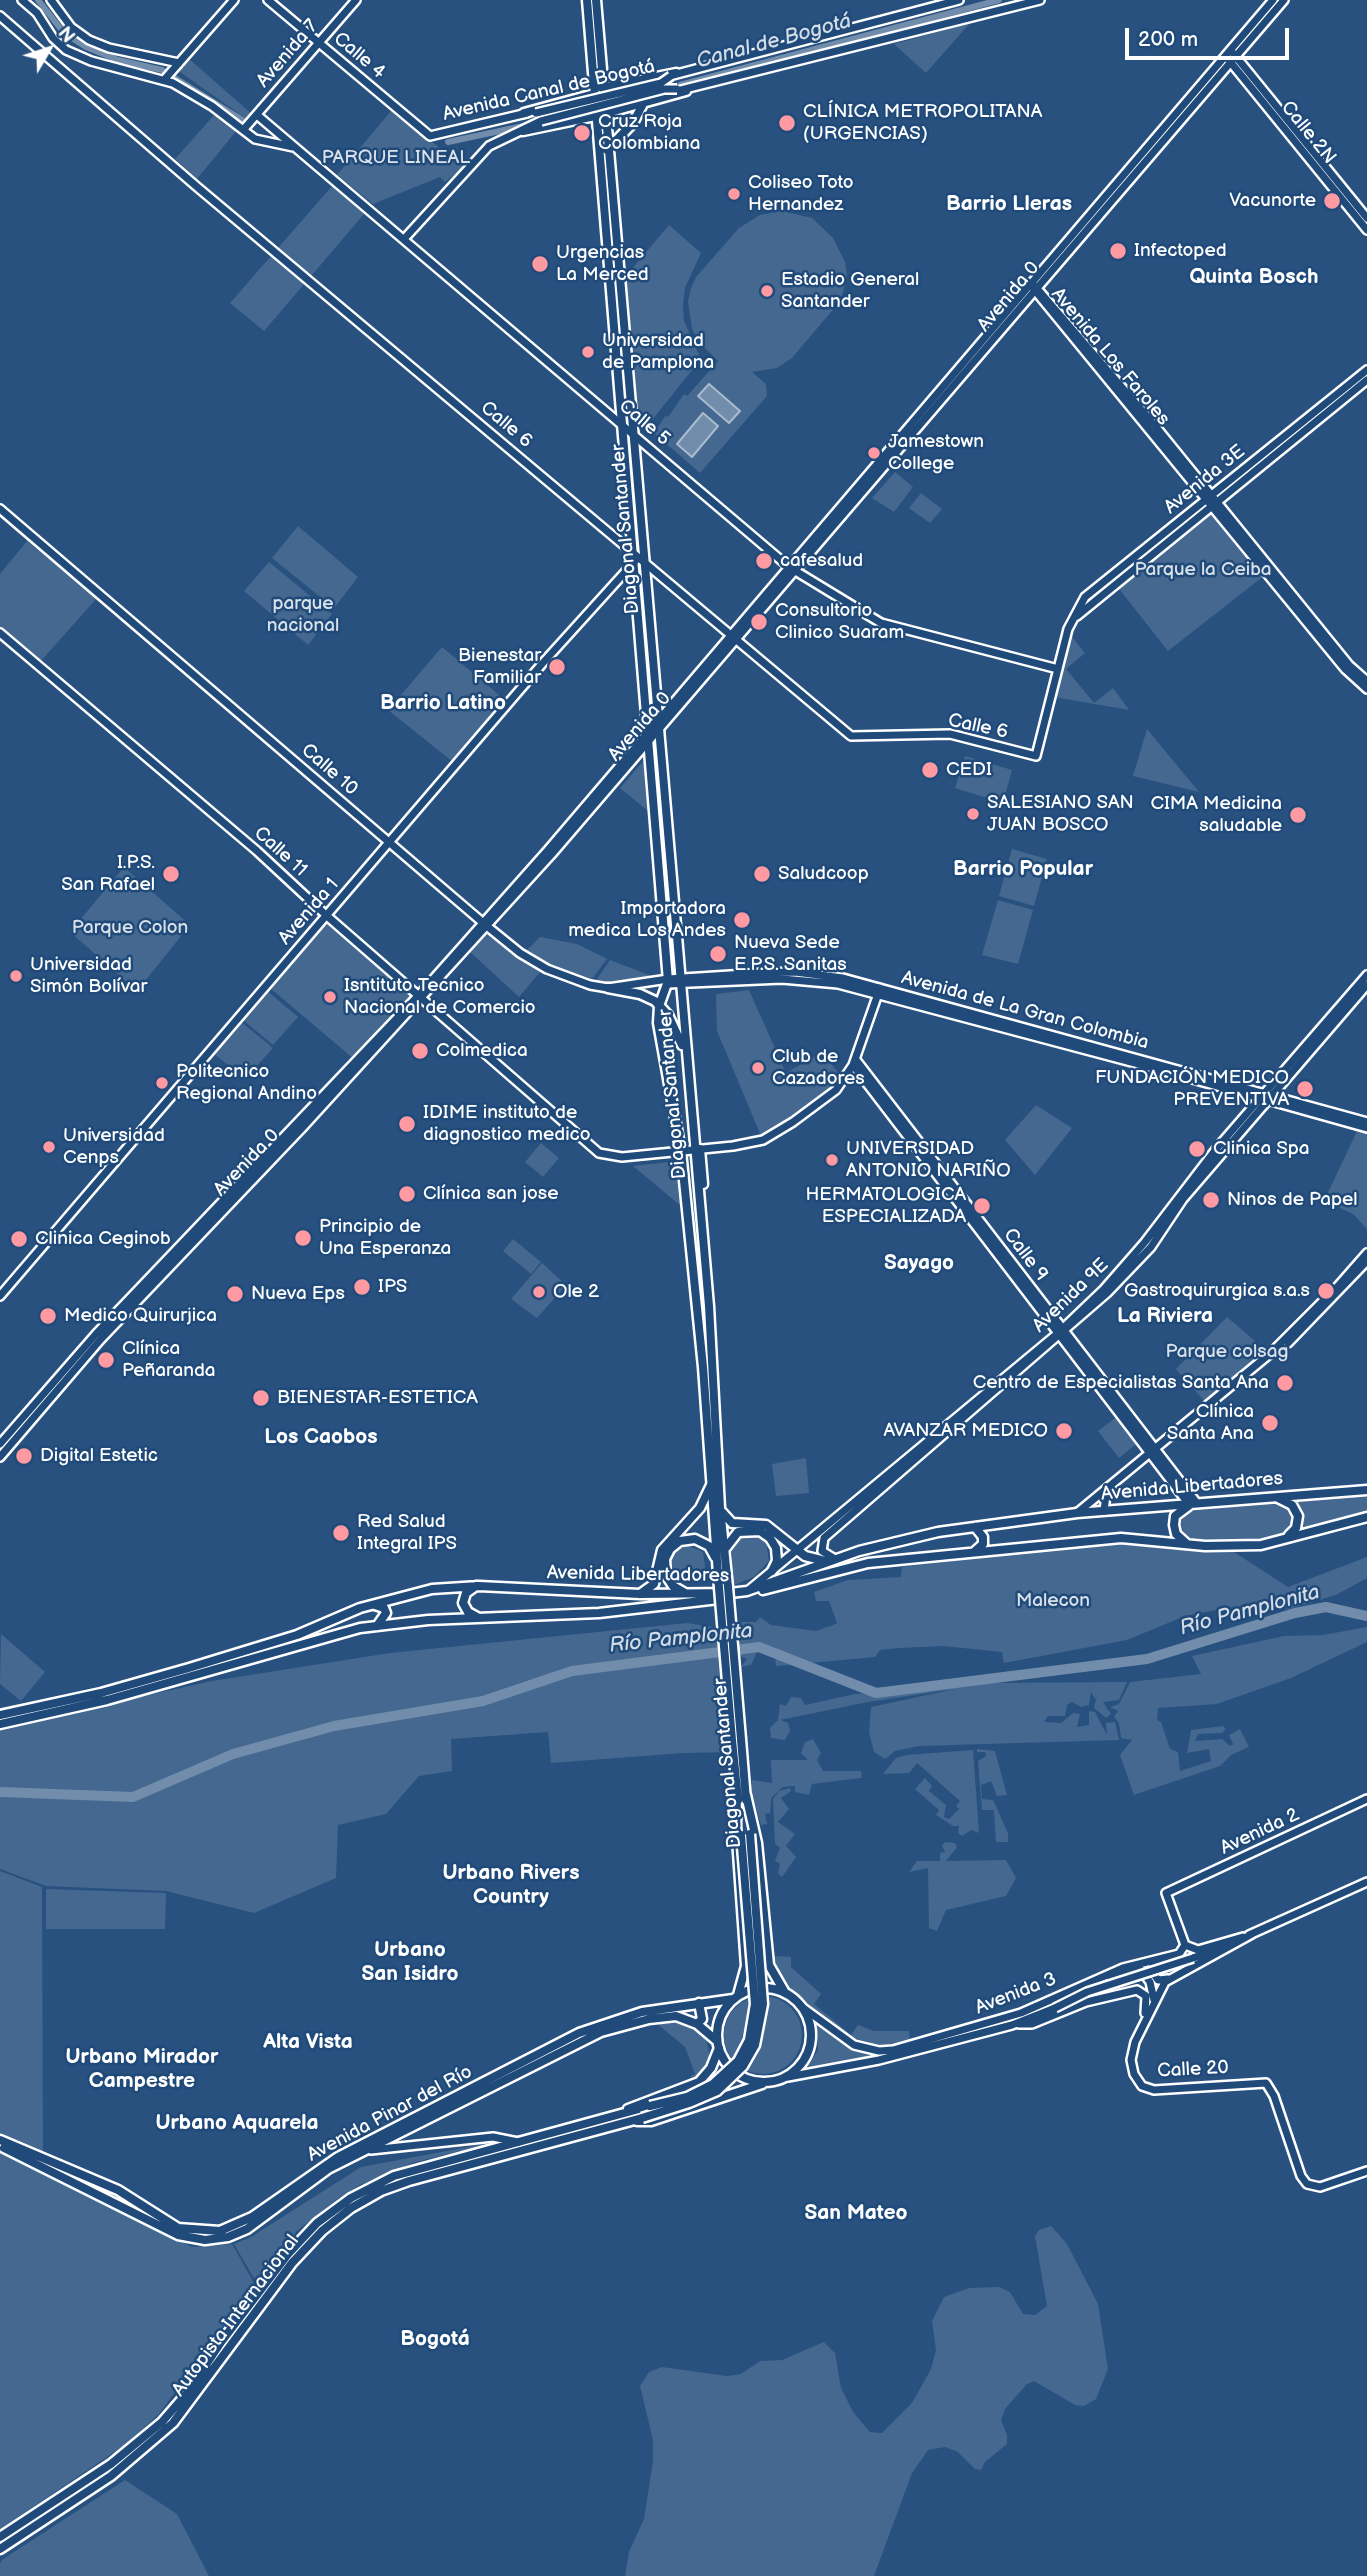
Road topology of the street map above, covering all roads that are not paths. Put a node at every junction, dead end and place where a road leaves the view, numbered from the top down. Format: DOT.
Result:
graph roads {
  1 [pos="22,0"];
  2 [pos="51,0"];
  3 [pos="234,0"];
  4 [pos="268,0"];
  5 [pos="356,0"];
  6 [pos="587,0"];
  7 [pos="596,0"];
  8 [pos="960,0"];
  9 [pos="1040,0"];
  10 [pos="1273,0"];
  11 [pos="1284,0"];
  12 [pos="0,16"];
  13 [pos="319,43"];
  14 [pos="1230,56"];
  15 [pos="179,63"];
  16 [pos="674,74"];
  17 [pos="168,75"];
  18 [pos="602,88"];
  19 [pos="681,90"];
  20 [pos="594,94"];
  21 [pos="644,102"];
  22 [pos="524,113"];
  23 [pos="257,115"];
  24 [pos="599,115"];
  25 [pos="244,129"];
  26 [pos="523,131"];
  27 [pos="430,136"];
  28 [pos="293,147"];
  29 [pos="607,150"];
  30 [pos="1367,218"];
  31 [pos="1367,230"];
  32 [pos="404,239"];
  33 [pos="1034,287"];
  34 [pos="1367,370"];
  35 [pos="1367,380"];
  36 [pos="624,426"];
  37 [pos="634,435"];
  38 [pos="1212,501"];
  39 [pos="0,509"];
  40 [pos="639,556"];
  41 [pos="793,569"];
  42 [pos="0,633"];
  43 [pos="735,638"];
  44 [pos="1058,669"];
  45 [pos="1367,681"];
  46 [pos="1367,689"];
  47 [pos="658,726"];
  48 [pos="650,736"];
  49 [pos="1035,756"];
  50 [pos="389,843"];
  51 [pos="327,916"];
  52 [pos="485,925"];
  53 [pos="1367,975"];
  54 [pos="668,981"];
  55 [pos="679,981"];
  56 [pos="1367,985"];
  57 [pos="608,988"];
  58 [pos="879,992"];
  59 [pos="421,996"];
  60 [pos="659,1004"];
  61 [pos="685,1054"];
  62 [pos="855,1062"];
  63 [pos="670,1087"];
  64 [pos="1267,1098"];
  65 [pos="1367,1122"];
  66 [pos="1367,1128"];
  67 [pos="697,1149"];
  68 [pos="681,1151"];
  69 [pos="1367,1253"];
  70 [pos="1367,1261"];
  71 [pos="0,1296"];
  72 [pos="1061,1333"];
  73 [pos="0,1444"];
  74 [pos="1153,1453"];
  75 [pos="0,1457"];
  76 [pos="712,1483"];
  77 [pos="1367,1490"];
  78 [pos="1271,1496"];
  79 [pos="1192,1503"];
  80 [pos="720,1508"];
  81 [pos="1104,1511"];
  82 [pos="1077,1513"];
  83 [pos="1367,1517"];
  84 [pos="975,1527"];
  85 [pos="1283,1538"];
  86 [pos="1192,1545"];
  87 [pos="724,1550"];
  88 [pos="798,1550"];
  89 [pos="974,1552"];
  90 [pos="832,1560"];
  91 [pos="718,1567"];
  92 [pos="772,1571"];
  93 [pos="479,1586"];
  94 [pos="724,1588"];
  95 [pos="747,1591"];
  96 [pos="640,1594"];
  97 [pos="692,1595"];
  98 [pos="370,1604"];
  99 [pos="479,1618"];
  100 [pos="377,1626"];
  101 [pos="0,1716"];
  102 [pos="0,1724"];
  103 [pos="742,1797"];
  104 [pos="1367,1799"];
  105 [pos="745,1834"];
  106 [pos="1367,1882"];
  107 [pos="1252,1934"];
  108 [pos="1243,1937"];
  109 [pos="1185,1945"];
  110 [pos="1171,1956"];
  111 [pos="1133,1970"];
  112 [pos="1168,1979"];
  113 [pos="1097,1980"];
  114 [pos="1127,1991"];
  115 [pos="786,1993"];
  116 [pos="736,1997"];
  117 [pos="1154,2001"];
  118 [pos="699,2003"];
  119 [pos="802,2007"];
  120 [pos="1145,2019"];
  121 [pos="697,2024"];
  122 [pos="1012,2025"];
  123 [pos="718,2044"];
  124 [pos="788,2077"];
  125 [pos="767,2083"];
  126 [pos="650,2106"];
  127 [pos="614,2116"];
  128 [pos="642,2118"];
  129 [pos="631,2121"];
  130 [pos="0,2140"];
  131 [pos="518,2142"];
  132 [pos="0,2146"];
  133 [pos="371,2150"];
  134 [pos="1364,2172"];
  135 [pos="95,2180"];
  136 [pos="118,2190"];
  137 [pos="89,2191"];
  138 [pos="111,2202"];
  139 [pos="0,2537"];
  140 [pos="0,2549"];
  1 -- 17 [label="street"];
  2 -- 15 [label="street"];
  3 -- 15 [label="street"];
  4 -- 13 [label="street, Calle 4"];
  5 -- 13 [label="street, Avenida 7"];
  6 -- 20 [label="main road, Diagonal Santander"];
  7 -- 18 [label="main road, Diagonal Santander"];
  8 -- 16 [label="street, Avenida Canal de Bogotá"];
  9 -- 19 [label="street, Avenida Canal de Bogotá"];
  10 -- 14 [label="street, Avenida 0"];
  11 -- 14 [label="street, Avenida 0"];
  12 -- 40 [label="street, Calle 6"];
  13 -- 23 [label="street, Avenida 7"];
  13 -- 27 [label="street, Calle 4"];
  14 -- 30 [label="street, Calle 2N"];
  14 -- 31 [label="street, Calle 2N"];
  14 -- 33 [label="street, Avenida 0"];
  15 -- 17 [label="street"];
  16 -- 18 [label="main road"];
  16 -- 22 [label="street, Avenida Canal de Bogotá, bridge"];
  17 -- 25 [label="street"];
  18 -- 24 [label="main road, Diagonal Santander"];
  19 -- 21 [label="main road"];
  19 -- 26 [label="street, Avenida Canal de Bogotá, bridge"];
  20 -- 22 [label="main road"];
  20 -- 24 [label="main road, Diagonal Santander"];
  21 -- 24 [label="main road"];
  21 -- 29 [label="main road"];
  22 -- 27 [label="street, Avenida Canal de Bogotá"];
  23 -- 25 [label="street, Avenida 7"];
  23 -- 28 [label="street, Calle 5"];
  24 -- 26 [label="main road"];
  24 -- 29 [label="main road, Diagonal Santander"];
  24 -- 36 [label="main road, Diagonal Santander"];
  25 -- 28 [label="street"];
  26 -- 32 [label="street, Avenida Canal de Bogotá"];
  28 -- 32 [label="street, Calle 5"];
  29 -- 37 [label="main road, Diagonal Santander"];
  32 -- 36 [label="street, Calle 5"];
  33 -- 38 [label="street, Avenida Los Faroles"];
  33 -- 41 [label="street, Avenida 0"];
  34 -- 38 [label="street, Avenida 3E"];
  35 -- 38 [label="street, Avenida 3E"];
  36 -- 37 [label="street, Calle 5"];
  36 -- 40 [label="main road, Diagonal Santander"];
  37 -- 40 [label="main road, Diagonal Santander"];
  37 -- 41 [label="street, Calle 5"];
  38 -- 44 [label="street, Avenida 3E"];
  38 -- 45 [label="street, Avenida Los Faroles"];
  38 -- 46 [label="street, Avenida Los Faroles"];
  39 -- 50 [label="street, Calle 10"];
  40 -- 43 [label="street, Calle 6"];
  40 -- 47 [label="main road, Diagonal Santander"];
  40 -- 48 [label="main road, Diagonal Santander"];
  40 -- 50 [label="street, Avenida 1"];
  41 -- 43 [label="street, Avenida 0"];
  41 -- 44 [label="street, Calle 5"];
  42 -- 51 [label="street, Calle 11"];
  43 -- 47 [label="street, Avenida 0"];
  43 -- 49 [label="street, Calle 6"];
  44 -- 49 [label="street, Avenida 3E"];
  47 -- 48 [label="street, Avenida 0"];
  47 -- 55 [label="main road, Diagonal Santander"];
  48 -- 52 [label="street, Avenida 0"];
  48 -- 54 [label="main road, Diagonal Santander"];
  50 -- 51 [label="street, Avenida 1"];
  50 -- 52 [label="street, Calle 10"];
  51 -- 59 [label="street, Calle 11"];
  51 -- 71 [label="street, Avenida 1"];
  52 -- 57 [label="street, Calle 10"];
  52 -- 59 [label="street, Avenida 0"];
  53 -- 64 [label="street, Avenida 9E"];
  54 -- 55 [label="street, Avenida de La Gran Colombia"];
  54 -- 57 [label="street, Calle 10"];
  54 -- 60 [label="main road, Diagonal Santander"];
  55 -- 58 [label="street, Avenida de La Gran Colombia"];
  55 -- 61 [label="main road, Diagonal Santander"];
  56 -- 64 [label="street, Avenida 9E"];
  57 -- 60 [label="main road"];
  58 -- 62 [label="street"];
  58 -- 64 [label="street, Avenida de La Gran Colombia"];
  59 -- 68 [label="street, Calle 11"];
  59 -- 73 [label="street, Avenida 0"];
  59 -- 75 [label="street, Avenida 0"];
  60 -- 61 [label="main road"];
  60 -- 63 [label="main road, Diagonal Santander"];
  61 -- 67 [label="main road, Diagonal Santander"];
  62 -- 67 [label="street"];
  62 -- 72 [label="street, Calle 9"];
  63 -- 67 [label="main road"];
  63 -- 68 [label="main road, Diagonal Santander"];
  64 -- 65 [label="street, Avenida de La Gran Colombia"];
  64 -- 66 [label="street, Avenida de La Gran Colombia"];
  64 -- 72 [label="street, Avenida 9E"];
  67 -- 68 [label="street"];
  67 -- 80 [label="main road, Diagonal Santander"];
  68 -- 76 [label="main road, Diagonal Santander"];
  69 -- 74 [label="street"];
  70 -- 74 [label="street"];
  72 -- 74 [label="street, Calle 9"];
  72 -- 88 [label="street, Avenida 9E"];
  72 -- 90 [label="street, Avenida 9E"];
  74 -- 79 [label="street, Calle 9"];
  74 -- 81 [label="street"];
  74 -- 82 [label="street"];
  76 -- 91 [label="main road, Diagonal Santander"];
  76 -- 96 [label="main road"];
  77 -- 78 [label="main road, Avenida Libertadores"];
  78 -- 79 [label="main road, Avenida Libertadores"];
  78 -- 85 [label="main road"];
  79 -- 81 [label="main road, Avenida Libertadores"];
  79 -- 86 [label="main road"];
  80 -- 87 [label="main road, Diagonal Santander"];
  80 -- 88 [label="main road"];
  81 -- 82 [label="main road, Avenida Libertadores"];
  82 -- 84 [label="main road, Avenida Libertadores"];
  83 -- 85 [label="main road, Avenida Libertadores"];
  84 -- 89 [label="main road"];
  84 -- 90 [label="main road, Avenida Libertadores"];
  85 -- 86 [label="main road, Avenida Libertadores"];
  86 -- 89 [label="main road, Avenida Libertadores"];
  87 -- 92 [label="main road"];
  87 -- 94 [label="main road, Diagonal Santander"];
  88 -- 90 [label="main road"];
  88 -- 92 [label="street, Avenida 9E"];
  89 -- 99 [label="main road, Avenida Libertadores"];
  90 -- 95 [label="main road, Avenida Libertadores"];
  91 -- 94 [label="main road, Diagonal Santander"];
  91 -- 97 [label="main road"];
  92 -- 95 [label="street, Avenida 9E"];
  93 -- 96 [label="main road, Avenida Libertadores"];
  93 -- 98 [label="main road, Avenida Libertadores"];
  93 -- 99 [label="main road"];
  94 -- 103 [label="main road, Diagonal Santander, bridge"];
  95 -- 97 [label="main road, Avenida Libertadores"];
  96 -- 97 [label="main road, Avenida Libertadores"];
  98 -- 100 [label="main road"];
  98 -- 101 [label="main road, Avenida Libertadores"];
  99 -- 100 [label="main road, Avenida Libertadores"];
  100 -- 102 [label="main road, Avenida Libertadores"];
  103 -- 105 [label="main road, Diagonal Santander"];
  103 -- 115 [label="main road"];
  103 -- 116 [label="main road"];
  104 -- 109 [label="street, Avenida 2"];
  105 -- 126 [label="main road, Diagonal Santander, bridge"];
  105 -- 128 [label="main road, Diagonal Santander, bridge"];
  106 -- 107 [label="street, Avenida 3"];
  107 -- 108 [label="street, Avenida 3"];
  107 -- 112 [label="street, Calle 20"];
  108 -- 109 [label="street, Avenida 3"];
  108 -- 122 [label="street, Avenida 3, bridge"];
  109 -- 110 [label="street, Avenida 3"];
  110 -- 112 [label="street"];
  110 -- 113 [label="street, Avenida 3"];
  111 -- 113 [label="street"];
  111 -- 114 [label="street"];
  111 -- 117 [label="street"];
  112 -- 117 [label="street, Calle 20"];
  113 -- 119 [label="street, Avenida 3"];
  114 -- 120 [label="street"];
  114 -- 122 [label="street"];
  115 -- 116 [label="main road"];
  115 -- 119 [label="main road"];
  116 -- 118 [label="main road, Avenida Pinar del Río"];
  116 -- 123 [label="main road"];
  117 -- 120 [label="street, Calle 20"];
  118 -- 121 [label="main road"];
  118 -- 136 [label="main road, Avenida Pinar del Río"];
  119 -- 124 [label="main road"];
  120 -- 134 [label="street, Calle 20"];
  121 -- 123 [label="main road, Avenida Pinar del Río"];
  121 -- 133 [label="main road, Avenida Pinar del Río"];
  122 -- 124 [label="street, Avenida 3"];
  123 -- 125 [label="main road"];
  123 -- 127 [label="main road, Autopista Internacional"];
  124 -- 125 [label="main road"];
  125 -- 129 [label="main road"];
  126 -- 127 [label="main road, Autopista Internacional"];
  127 -- 131 [label="main road, Autopista Internacional"];
  128 -- 129 [label="main road, Autopista Internacional"];
  129 -- 140 [label="main road, Autopista Internacional"];
  130 -- 135 [label="main road, Avenida Pinar del Río"];
  131 -- 133 [label="street"];
  131 -- 139 [label="main road, Autopista Internacional"];
  132 -- 137 [label="main road, Avenida Pinar del Río"];
  133 -- 138 [label="main road, Avenida Pinar del Río"];
  135 -- 136 [label="main road, Avenida Pinar del Río"];
  135 -- 137 [label="main road"];
  136 -- 138 [label="main road"];
  137 -- 138 [label="main road, Avenida Pinar del Río"];
}
